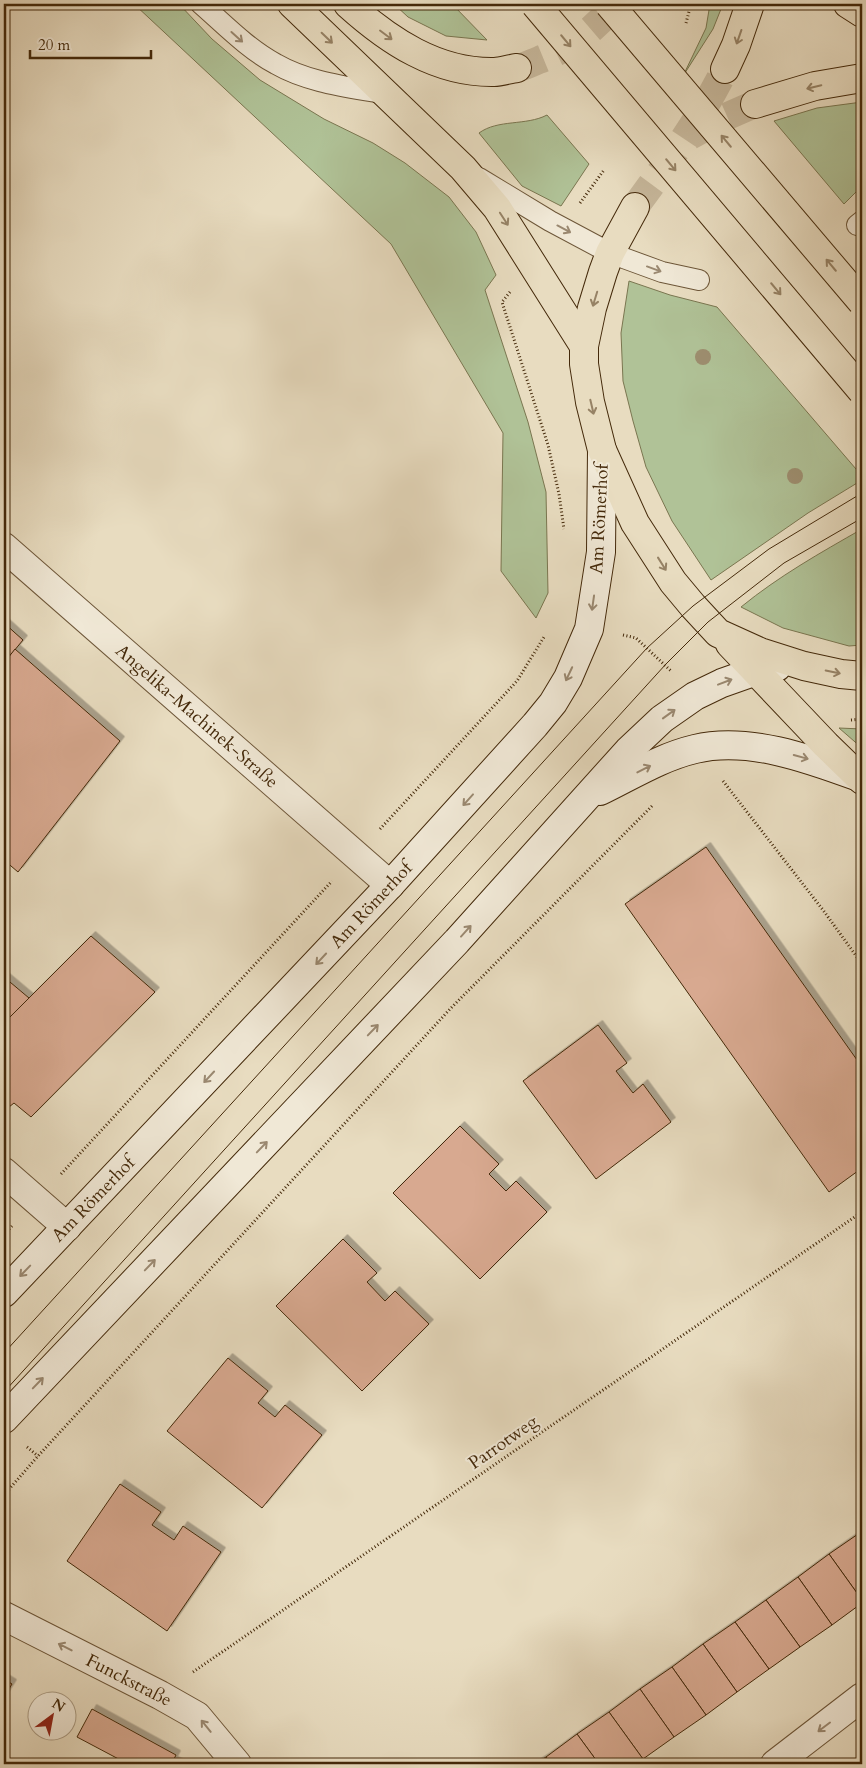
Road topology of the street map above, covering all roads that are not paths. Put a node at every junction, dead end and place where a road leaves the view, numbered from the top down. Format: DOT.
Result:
graph roads {
  1 [pos="201,4"];
  2 [pos="292,4"];
  3 [pos="348,4"];
  4 [pos="535,4"];
  5 [pos="609,4"];
  6 [pos="750,4"];
  7 [pos="848,4"];
  8 [pos="862,13"];
  9 [pos="517,68"];
  10 [pos="725,69"];
  11 [pos="862,78"];
  12 [pos="386,94"];
  13 [pos="755,104"];
  14 [pos="463,168"];
  15 [pos="635,207"];
  16 [pos="610,253"];
  17 [pos="699,280"];
  18 [pos="862,302"];
  19 [pos="584,346"];
  20 [pos="862,391"];
  21 [pos="602,450"];
  22 [pos="4,547"];
  23 [pos="718,632"];
  24 [pos="804,666"];
  25 [pos="756,671"];
  26 [pos="862,676"];
  27 [pos="861,779"];
  28 [pos="585,799"];
  29 [pos="390,885"];
  30 [pos="4,1172"];
  31 [pos="67,1227"];
  32 [pos="4,1292"];
  33 [pos="4,1419"];
  34 [pos="4,1616"];
  35 [pos="862,1697"];
  36 [pos="237,1764"];
  37 [pos="775,1764"];
  1 -- 12 [label="lane, one-way"];
  2 -- 12 [label="main road, one-way"];
  3 -- 9 [label="main road, one-way"];
  4 -- 20 [label="main road, one-way, bridge"];
  18 -- 5 [label="main road, one-way, bridge"];
  6 -- 10 [label="main road, one-way"];
  7 -- 8 [label="main road"];
  11 -- 13 [label="main road, one-way"];
  12 -- 14 [label="main road"];
  14 -- 16 [label="lane, one-way"];
  14 -- 19 [label="main road, one-way"];
  15 -- 16 [label="main road"];
  16 -- 17 [label="lane, one-way"];
  16 -- 19 [label="main road, one-way"];
  19 -- 21 [label="main road, one-way"];
  21 -- 23 [label="main road, one-way"];
  21 -- 29 [label="main road, Am Römerhof, one-way"];
  22 -- 29 [label="main road, Angelika-Machinek-Straße"];
  23 -- 24 [label="main road"];
  23 -- 25 [label="main road"];
  24 -- 25 [label="main road"];
  24 -- 26 [label="main road, one-way"];
  25 -- 27 [label="main road"];
  28 -- 25 [label="main road, one-way"];
  28 -- 27 [label="main road, one-way"];
  33 -- 28 [label="main road, one-way"];
  29 -- 31 [label="main road, Am Römerhof, one-way"];
  30 -- 31 [label="main road"];
  31 -- 32 [label="main road, Am Römerhof, one-way"];
  36 -- 34 [label="main road, Funckstraße, one-way"];
  35 -- 37 [label="main road, one-way"];
}
